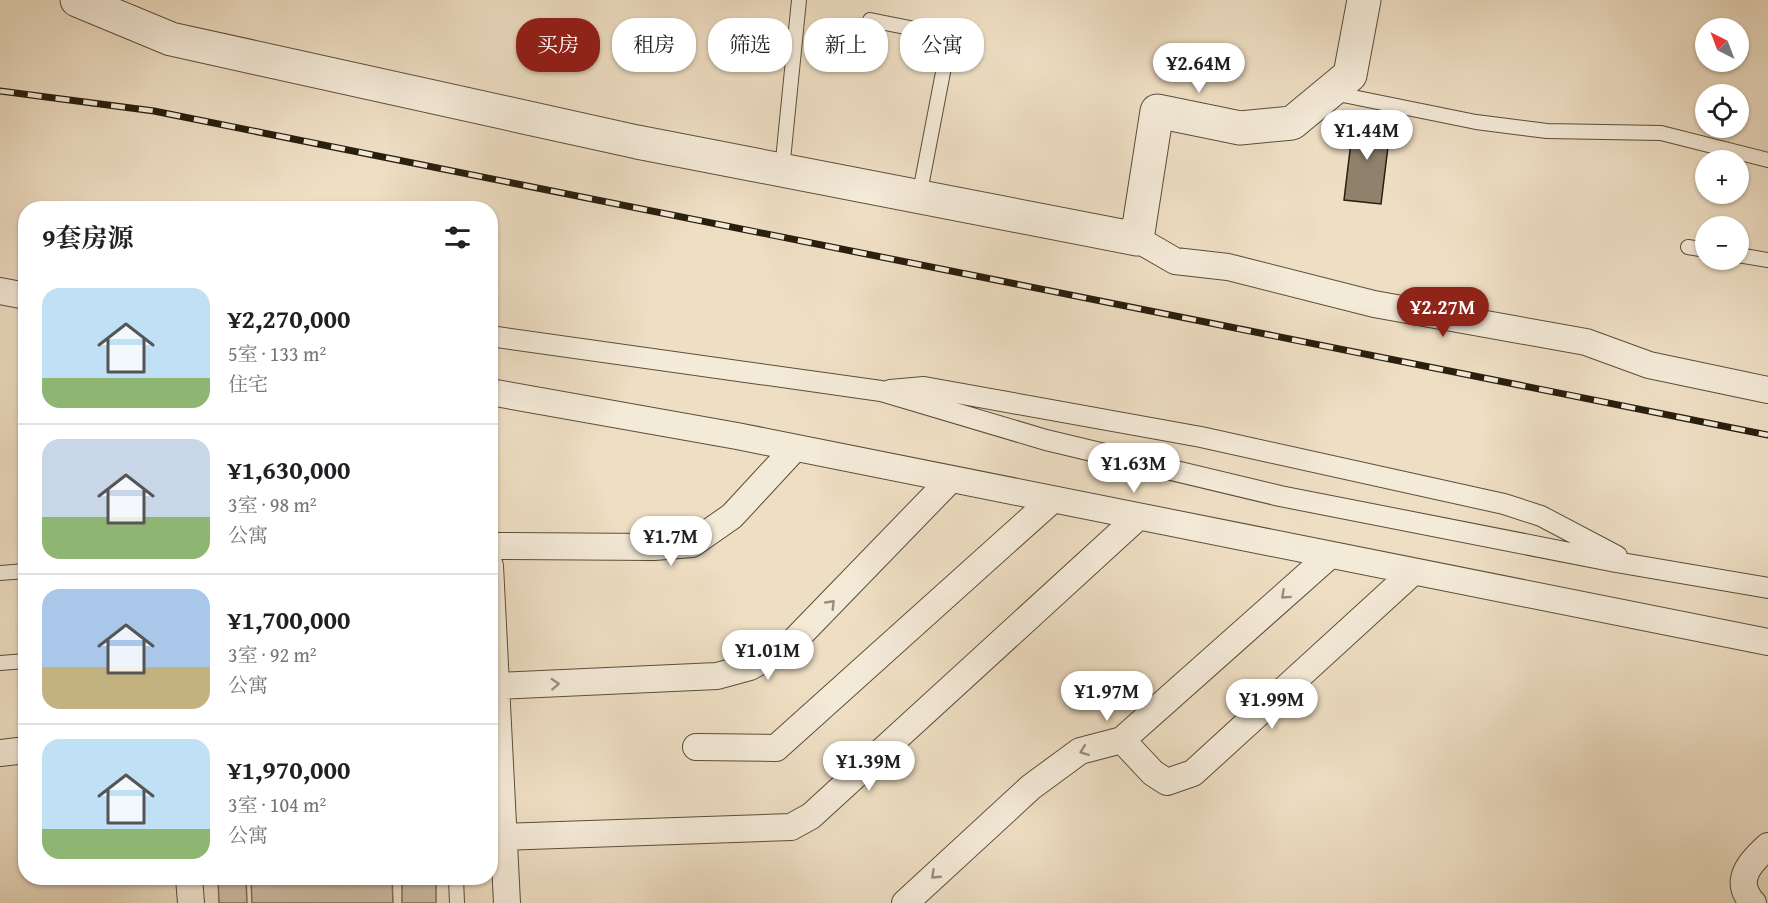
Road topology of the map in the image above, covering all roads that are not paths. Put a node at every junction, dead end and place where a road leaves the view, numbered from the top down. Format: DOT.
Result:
graph roads {
  1 [pos="77,0"];
  2 [pos="799,0"];
  3 [pos="1364,0"];
  4 [pos="888,24"];
  5 [pos="1330,92"];
  6 [pos="1768,160"];
  7 [pos="782,170"];
  8 [pos="919,197"];
  9 [pos="1137,239"];
  10 [pos="1688,247"];
  11 [pos="1695,248"];
  12 [pos="1749,257"];
  13 [pos="1768,260"];
  14 [pos="0,291"];
  15 [pos="18,294"];
  16 [pos="498,337"];
  17 [pos="1768,390"];
  18 [pos="881,391"];
  19 [pos="498,393"];
  20 [pos="795,448"];
  21 [pos="951,479"];
  22 [pos="1052,500"];
  23 [pos="1138,517"];
  24 [pos="498,546"];
  25 [pos="1329,556"];
  26 [pos="1635,566"];
  27 [pos="18,572"];
  28 [pos="1413,572"];
  29 [pos="0,573"];
  30 [pos="1768,588"];
  31 [pos="1768,642"];
  32 [pos="18,662"];
  33 [pos="0,663"];
  34 [pos="498,686"];
  35 [pos="498,724"];
  36 [pos="1122,740"];
  37 [pos="696,747"];
  38 [pos="18,751"];
  39 [pos="0,753"];
  40 [pos="504,837"];
  41 [pos="1768,846"];
  42 [pos="190,885"];
  43 [pos="456,885"];
  44 [pos="191,903"];
  45 [pos="457,903"];
  46 [pos="507,903"];
  47 [pos="905,903"];
  48 [pos="1753,903"];
  1 -- 7 [label="street"];
  2 -- 7 [label="lane"];
  3 -- 5 [label="street"];
  4 -- 8 [label="lane"];
  5 -- 6 [label="lane"];
  5 -- 9 [label="street"];
  7 -- 8 [label="street"];
  8 -- 9 [label="street"];
  9 -- 17 [label="street"];
  10 -- 11 [label="lane"];
  12 -- 13 [label="lane"];
  14 -- 15 [label="street"];
  16 -- 18 [label="street"];
  18 -- 26 [label="street"];
  18 -- 26 [label="street"];
  19 -- 20 [label="street"];
  20 -- 21 [label="street"];
  20 -- 24 [label="street"];
  21 -- 22 [label="street"];
  34 -- 21 [label="street, one-way"];
  22 -- 23 [label="street"];
  22 -- 37 [label="street"];
  23 -- 25 [label="street"];
  23 -- 40 [label="street"];
  25 -- 28 [label="street"];
  25 -- 36 [label="street, one-way"];
  26 -- 30 [label="street"];
  27 -- 29 [label="lane"];
  28 -- 31 [label="street"];
  28 -- 36 [label="street"];
  32 -- 33 [label="lane"];
  35 -- 40 [label="street"];
  36 -- 47 [label="street, one-way"];
  38 -- 39 [label="street"];
  40 -- 46 [label="street"];
  41 -- 48 [label="street"];
  42 -- 44 [label="street"];
  43 -- 45 [label="lane"];
}
